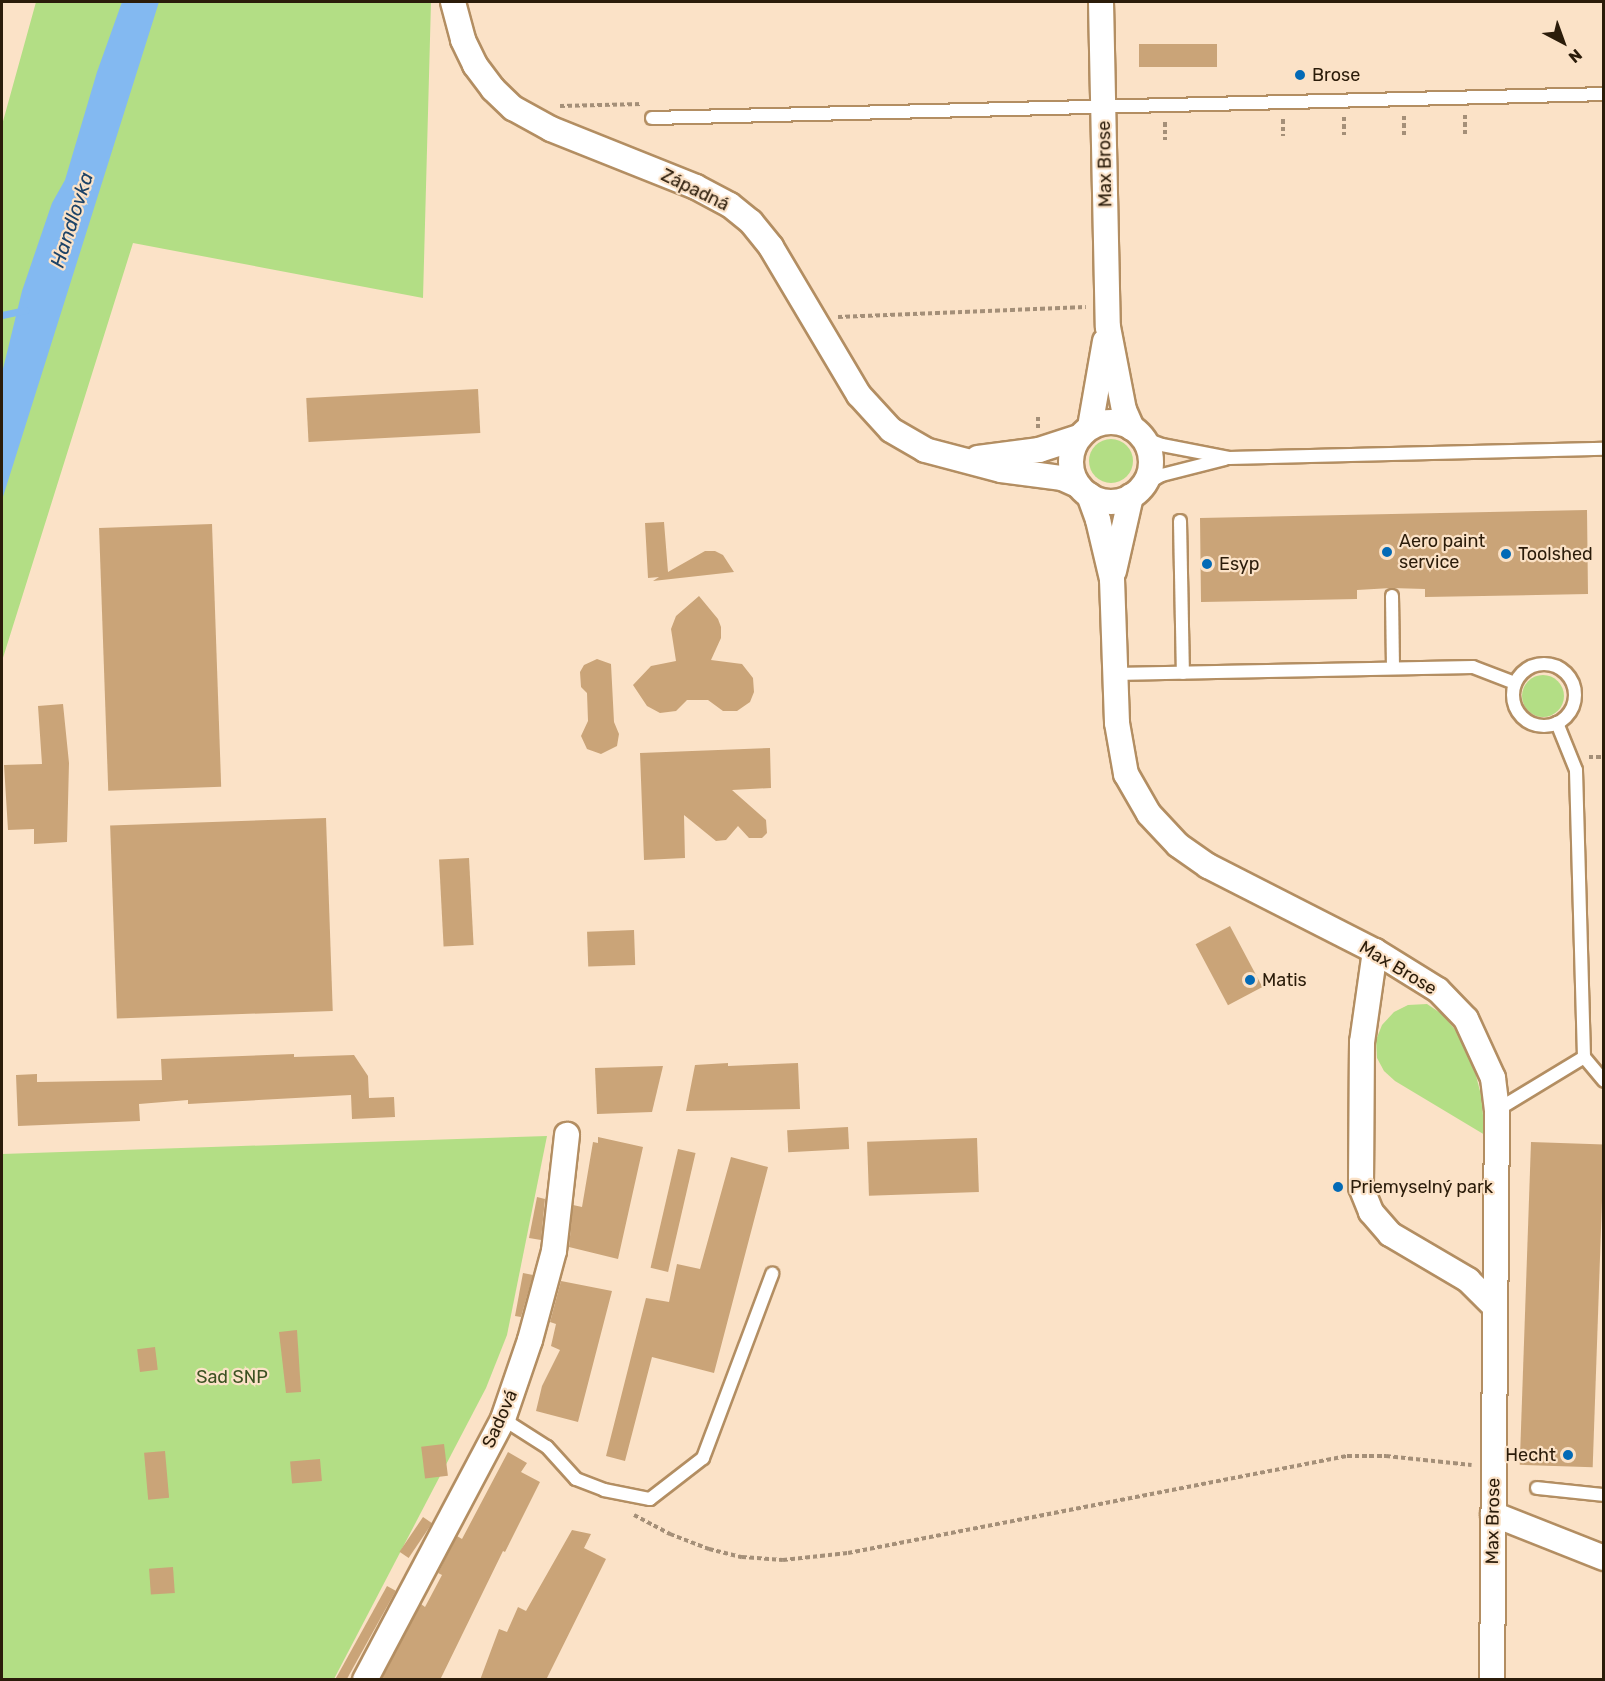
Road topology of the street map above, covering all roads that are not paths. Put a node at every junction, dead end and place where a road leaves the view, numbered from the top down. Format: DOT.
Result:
graph roads {
  1 [pos="453,2"];
  2 [pos="1101,2"];
  3 [pos="1604,94"];
  4 [pos="1104,107"];
  5 [pos="652,118"];
  6 [pos="1108,327"];
  7 [pos="1085,432"];
  8 [pos="1138,433"];
  9 [pos="1604,448"];
  10 [pos="1229,458"];
  11 [pos="964,460"];
  12 [pos="1084,490"];
  13 [pos="1136,491"];
  14 [pos="1180,521"];
  15 [pos="1112,579"];
  16 [pos="1392,596"];
  17 [pos="1393,669"];
  18 [pos="1183,673"];
  19 [pos="1114,674"];
  20 [pos="1515,683"];
  21 [pos="1557,723"];
  22 [pos="1375,951"];
  23 [pos="1584,1057"];
  24 [pos="1604,1081"];
  25 [pos="1497,1110"];
  26 [pos="567,1135"];
  27 [pos="772,1274"];
  28 [pos="1495,1307"];
  29 [pos="503,1419"];
  30 [pos="1538,1488"];
  31 [pos="1604,1495"];
  32 [pos="1493,1514"];
  33 [pos="1604,1558"];
  34 [pos="365,1680"];
  35 [pos="1492,1680"];
  1 -- 11 [label="street, Západná"];
  2 -- 4 [label="street, Max Brose"];
  3 -- 4 [label="lane"];
  4 -- 5 [label="lane"];
  4 -- 6 [label="street, Max Brose"];
  6 -- 7 [label="street, Max Brose"];
  6 -- 8 [label="street, Max Brose"];
  7 -- 8 [label="street"];
  7 -- 11 [label="street, Západná"];
  7 -- 12 [label="street, Max Brose"];
  8 -- 10 [label="lane"];
  8 -- 13 [label="street, Max Brose"];
  9 -- 10 [label="lane"];
  10 -- 13 [label="lane"];
  11 -- 12 [label="street, Západná"];
  12 -- 13 [label="street"];
  12 -- 15 [label="street, Max Brose"];
  13 -- 15 [label="street, Max Brose"];
  14 -- 18 [label="lane"];
  15 -- 19 [label="street, Max Brose"];
  16 -- 17 [label="lane"];
  17 -- 18 [label="lane"];
  17 -- 20 [label="lane"];
  18 -- 19 [label="lane"];
  19 -- 22 [label="street, Max Brose"];
  20 -- 21 [label="lane"];
  20 -- 21 [label="lane"];
  21 -- 23 [label="lane"];
  22 -- 25 [label="street, Max Brose"];
  22 -- 28 [label="street"];
  23 -- 24 [label="lane"];
  23 -- 25 [label="lane"];
  25 -- 28 [label="street, Max Brose"];
  26 -- 29 [label="street, Sadová"];
  27 -- 29 [label="lane"];
  28 -- 32 [label="street, Max Brose"];
  29 -- 34 [label="street, Sadová"];
  30 -- 31 [label="lane"];
  32 -- 33 [label="street"];
  32 -- 35 [label="street, Max Brose"];
}
